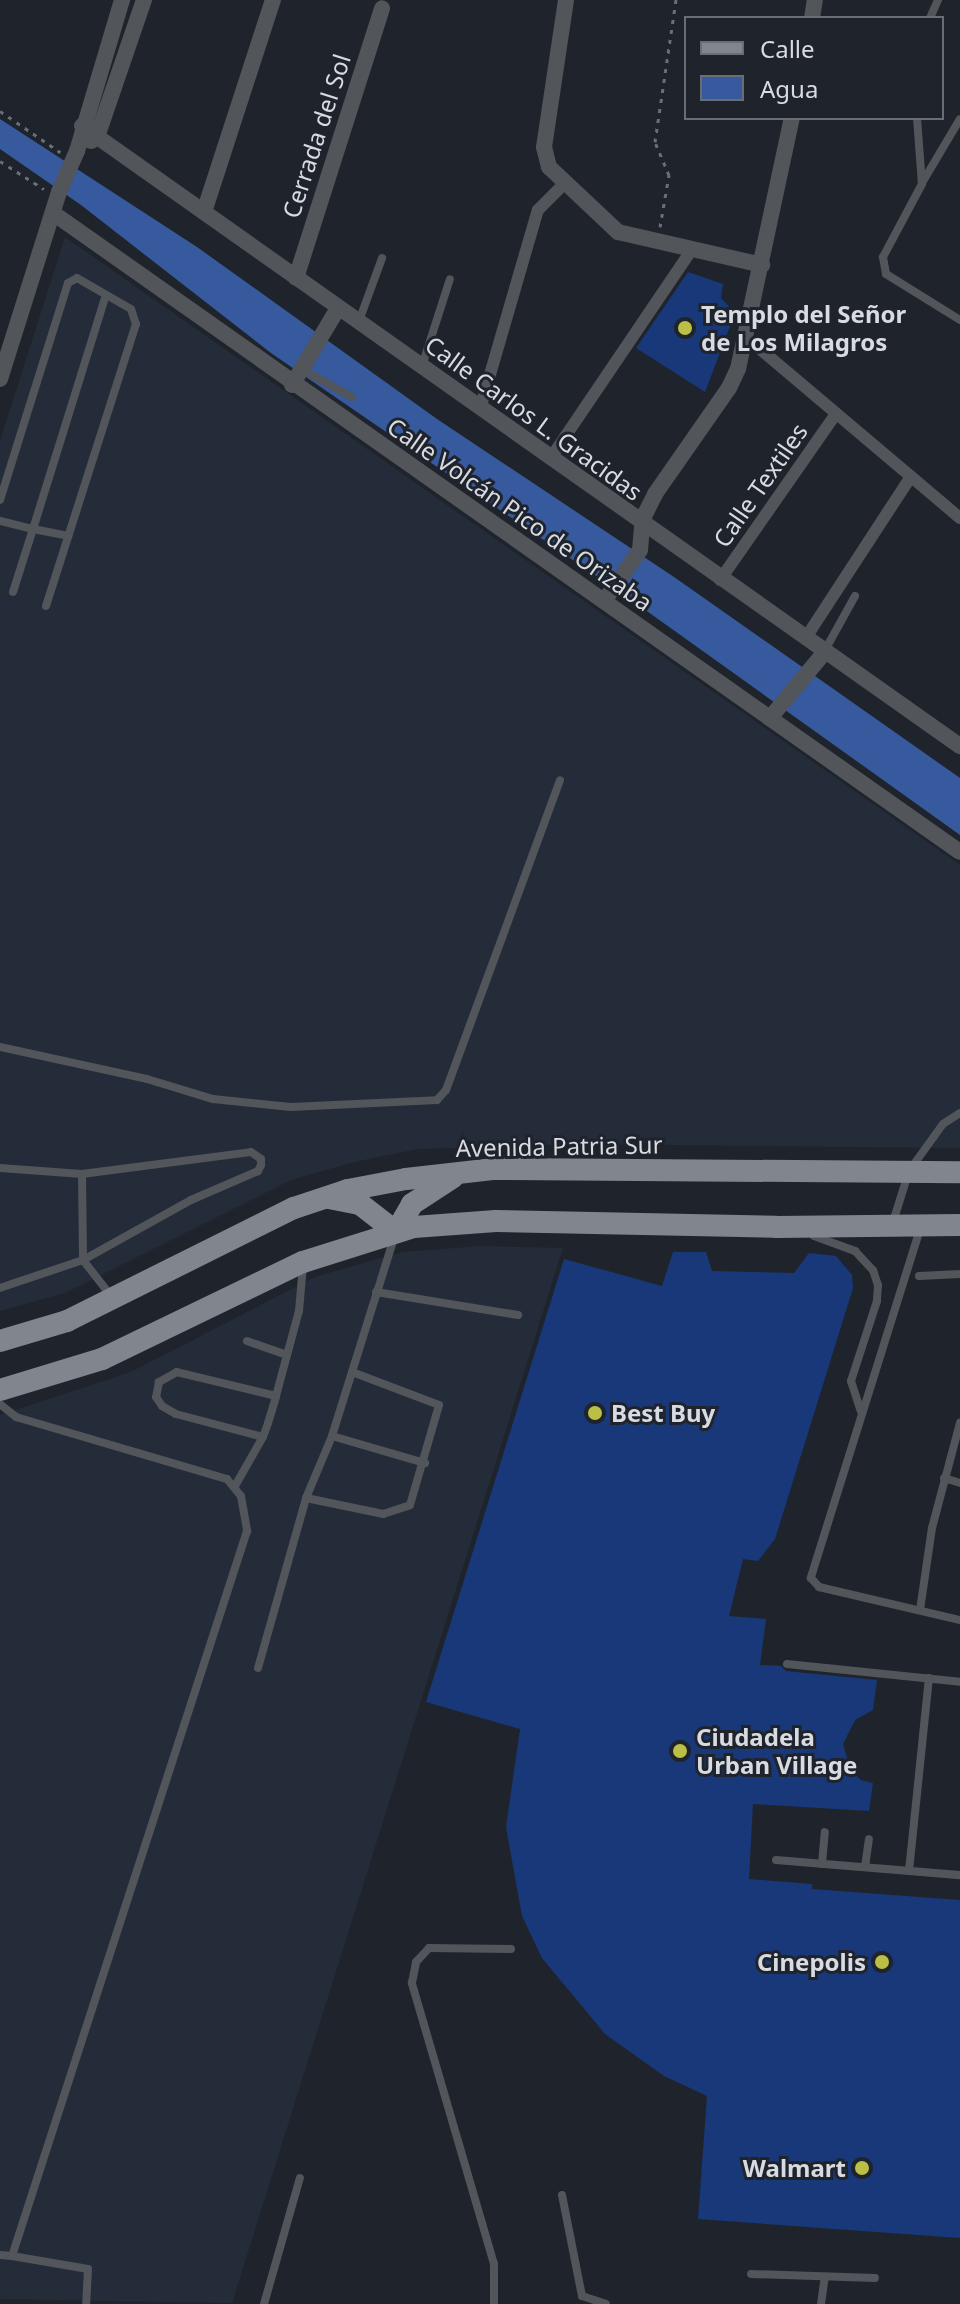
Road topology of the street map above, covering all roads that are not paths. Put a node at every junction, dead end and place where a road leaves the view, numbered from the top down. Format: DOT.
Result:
graph roads {
  1 [pos="122,0"];
  2 [pos="144,0"];
  3 [pos="273,0"];
  4 [pos="566,0"];
  5 [pos="382,8"];
  6 [pos="960,119"];
  7 [pos="792,120"];
  8 [pos="917,120"];
  9 [pos="82,126"];
  10 [pos="97,137"];
  11 [pos="73,159"];
  12 [pos="564,184"];
  13 [pos="922,184"];
  14 [pos="57,201"];
  15 [pos="204,212"];
  16 [pos="691,251"];
  17 [pos="382,258"];
  18 [pos="762,265"];
  19 [pos="296,278"];
  20 [pos="450,279"];
  21 [pos="106,295"];
  22 [pos="338,308"];
  23 [pos="0,319"];
  24 [pos="960,320"];
  25 [pos="359,323"];
  26 [pos="18,324"];
  27 [pos="747,338"];
  28 [pos="421,367"];
  29 [pos="301,369"];
  30 [pos="0,379"];
  31 [pos="292,385"];
  32 [pos="352,397"];
  33 [pos="480,409"];
  34 [pos="835,415"];
  35 [pos="550,459"];
  36 [pos="910,478"];
  37 [pos="0,500"];
  38 [pos="960,518"];
  39 [pos="0,521"];
  40 [pos="643,525"];
  41 [pos="33,529"];
  42 [pos="68,536"];
  43 [pos="720,580"];
  44 [pos="13,592"];
  45 [pos="608,596"];
  46 [pos="855,596"];
  47 [pos="46,606"];
  48 [pos="805,639"];
  49 [pos="824,653"];
  50 [pos="774,714"];
  51 [pos="960,746"];
  52 [pos="560,780"];
  53 [pos="960,852"];
  54 [pos="0,1047"];
  55 [pos="960,1113"];
  56 [pos="0,1168"];
  57 [pos="909,1171"];
  58 [pos="960,1172"];
  59 [pos="464,1173"];
  60 [pos="82,1174"];
  61 [pos="325,1198"];
  62 [pos="960,1225"];
  63 [pos="892,1226"];
  64 [pos="921,1226"];
  65 [pos="776,1227"];
  66 [pos="396,1232"];
  67 [pos="83,1260"];
  68 [pos="303,1262"];
  69 [pos="960,1274"];
  70 [pos="919,1276"];
  71 [pos="0,1288"];
  72 [pos="376,1292"];
  73 [pos="112,1298"];
  74 [pos="518,1315"];
  75 [pos="0,1341"];
  76 [pos="247,1341"];
  77 [pos="287,1355"];
  78 [pos="352,1372"];
  79 [pos="0,1390"];
  80 [pos="276,1396"];
  81 [pos="0,1404"];
  82 [pos="861,1412"];
  83 [pos="960,1423"];
  84 [pos="332,1436"];
  85 [pos="263,1437"];
  86 [pos="957,1443"];
  87 [pos="425,1463"];
  88 [pos="944,1478"];
  89 [pos="960,1483"];
  90 [pos="235,1486"];
  91 [pos="306,1498"];
  92 [pos="920,1610"];
  93 [pos="960,1620"];
  94 [pos="787,1664"];
  95 [pos="258,1668"];
  96 [pos="929,1678"];
  97 [pos="960,1682"];
  98 [pos="825,1832"];
  99 [pos="869,1839"];
  100 [pos="776,1860"];
  101 [pos="822,1864"];
  102 [pos="865,1867"];
  103 [pos="909,1871"];
  104 [pos="960,1875"];
  105 [pos="511,1949"];
  106 [pos="300,2178"];
  107 [pos="562,2195"];
  108 [pos="0,2255"];
  109 [pos="12,2256"];
  110 [pos="751,2274"];
  111 [pos="825,2277"];
  112 [pos="875,2278"];
  113 [pos="86,2304"];
  114 [pos="264,2304"];
  115 [pos="494,2304"];
  116 [pos="606,2304"];
  117 [pos="821,2304"];
  1 -- 9 [label="street"];
  2 -- 10 [label="street"];
  3 -- 15 [label="street"];
  4 -- 12 [label="street"];
  5 -- 19 [label="street, Cerrada del Sol"];
  6 -- 13 [label="lane"];
  7 -- 18 [label="street"];
  8 -- 13 [label="lane"];
  9 -- 10 [label="street, Calle Carlos L. Gracidas"];
  9 -- 11 [label="street"];
  10 -- 11 [label="street"];
  10 -- 15 [label="street, Calle Carlos L. Gracidas"];
  11 -- 14 [label="street"];
  12 -- 16 [label="street"];
  12 -- 33 [label="street"];
  13 -- 24 [label="lane"];
  14 -- 26 [label="street"];
  14 -- 31 [label="street, Calle Volcán Pico de Orizaba"];
  15 -- 19 [label="street, Calle Carlos L. Gracidas"];
  16 -- 18 [label="street"];
  16 -- 35 [label="street"];
  17 -- 25 [label="lane"];
  18 -- 27 [label="street"];
  19 -- 22 [label="street, Calle Carlos L. Gracidas"];
  20 -- 28 [label="lane"];
  21 -- 37 [label="lane"];
  21 -- 41 [label="lane"];
  21 -- 42 [label="lane"];
  22 -- 25 [label="street, Calle Carlos L. Gracidas"];
  22 -- 29 [label="street"];
  23 -- 26 [label="street"];
  25 -- 28 [label="street, Calle Carlos L. Gracidas"];
  26 -- 30 [label="street"];
  27 -- 34 [label="street"];
  27 -- 40 [label="street"];
  28 -- 33 [label="street, Calle Carlos L. Gracidas"];
  29 -- 31 [label="street"];
  29 -- 32 [label="lane"];
  31 -- 45 [label="street, Calle Volcán Pico de Orizaba"];
  33 -- 35 [label="street, Calle Carlos L. Gracidas"];
  34 -- 36 [label="street"];
  34 -- 43 [label="street, Calle Textiles"];
  35 -- 40 [label="street, Calle Carlos L. Gracidas"];
  36 -- 38 [label="street"];
  36 -- 48 [label="street"];
  39 -- 41 [label="lane"];
  40 -- 43 [label="street, Calle Carlos L. Gracidas"];
  40 -- 45 [label="street"];
  41 -- 42 [label="lane"];
  41 -- 44 [label="lane"];
  42 -- 47 [label="lane"];
  43 -- 48 [label="street, Calle Carlos L. Gracidas"];
  45 -- 50 [label="street, Calle Volcán Pico de Orizaba"];
  46 -- 49 [label="lane"];
  48 -- 49 [label="street, Calle Carlos L. Gracidas"];
  49 -- 50 [label="street"];
  49 -- 51 [label="street, Calle Carlos L. Gracidas"];
  50 -- 53 [label="street, Calle Volcán Pico de Orizaba"];
  52 -- 54 [label="lane"];
  55 -- 57 [label="lane"];
  56 -- 60 [label="lane"];
  57 -- 58 [label="main road, Avenida Patria Sur"];
  57 -- 59 [label="main road, Avenida Patria Sur"];
  57 -- 63 [label="lane"];
  59 -- 61 [label="main road, Avenida Patria Sur"];
  59 -- 66 [label="main road"];
  60 -- 67 [label="lane"];
  60 -- 67 [label="lane"];
  61 -- 66 [label="main road"];
  61 -- 73 [label="main road, Avenida Patria Sur"];
  62 -- 64 [label="main road"];
  63 -- 64 [label="main road"];
  63 -- 65 [label="main road"];
  64 -- 82 [label="lane"];
  65 -- 66 [label="main road"];
  65 -- 82 [label="lane"];
  66 -- 68 [label="main road"];
  66 -- 72 [label="lane"];
  67 -- 71 [label="lane"];
  67 -- 73 [label="lane"];
  68 -- 77 [label="lane"];
  68 -- 79 [label="main road"];
  69 -- 70 [label="lane"];
  72 -- 74 [label="lane"];
  72 -- 78 [label="lane"];
  73 -- 75 [label="main road, Avenida Patria Sur"];
  76 -- 77 [label="lane"];
  77 -- 80 [label="lane"];
  78 -- 84 [label="lane"];
  78 -- 87 [label="lane"];
  80 -- 85 [label="lane"];
  80 -- 85 [label="lane"];
  81 -- 90 [label="lane"];
  82 -- 92 [label="lane"];
  83 -- 86 [label="lane"];
  84 -- 87 [label="lane"];
  84 -- 91 [label="lane"];
  85 -- 90 [label="lane"];
  86 -- 88 [label="lane"];
  87 -- 91 [label="lane"];
  88 -- 89 [label="lane"];
  88 -- 92 [label="lane"];
  90 -- 109 [label="lane"];
  91 -- 95 [label="lane"];
  92 -- 93 [label="lane"];
  94 -- 96 [label="lane"];
  96 -- 97 [label="lane"];
  96 -- 103 [label="lane"];
  98 -- 101 [label="lane"];
  99 -- 102 [label="lane"];
  100 -- 101 [label="lane"];
  101 -- 102 [label="lane"];
  102 -- 103 [label="lane"];
  103 -- 104 [label="lane"];
  105 -- 115 [label="lane"];
  106 -- 114 [label="lane"];
  107 -- 116 [label="lane"];
  108 -- 109 [label="lane"];
  109 -- 113 [label="lane"];
  110 -- 111 [label="lane"];
  111 -- 112 [label="lane"];
  111 -- 117 [label="lane"];
}
